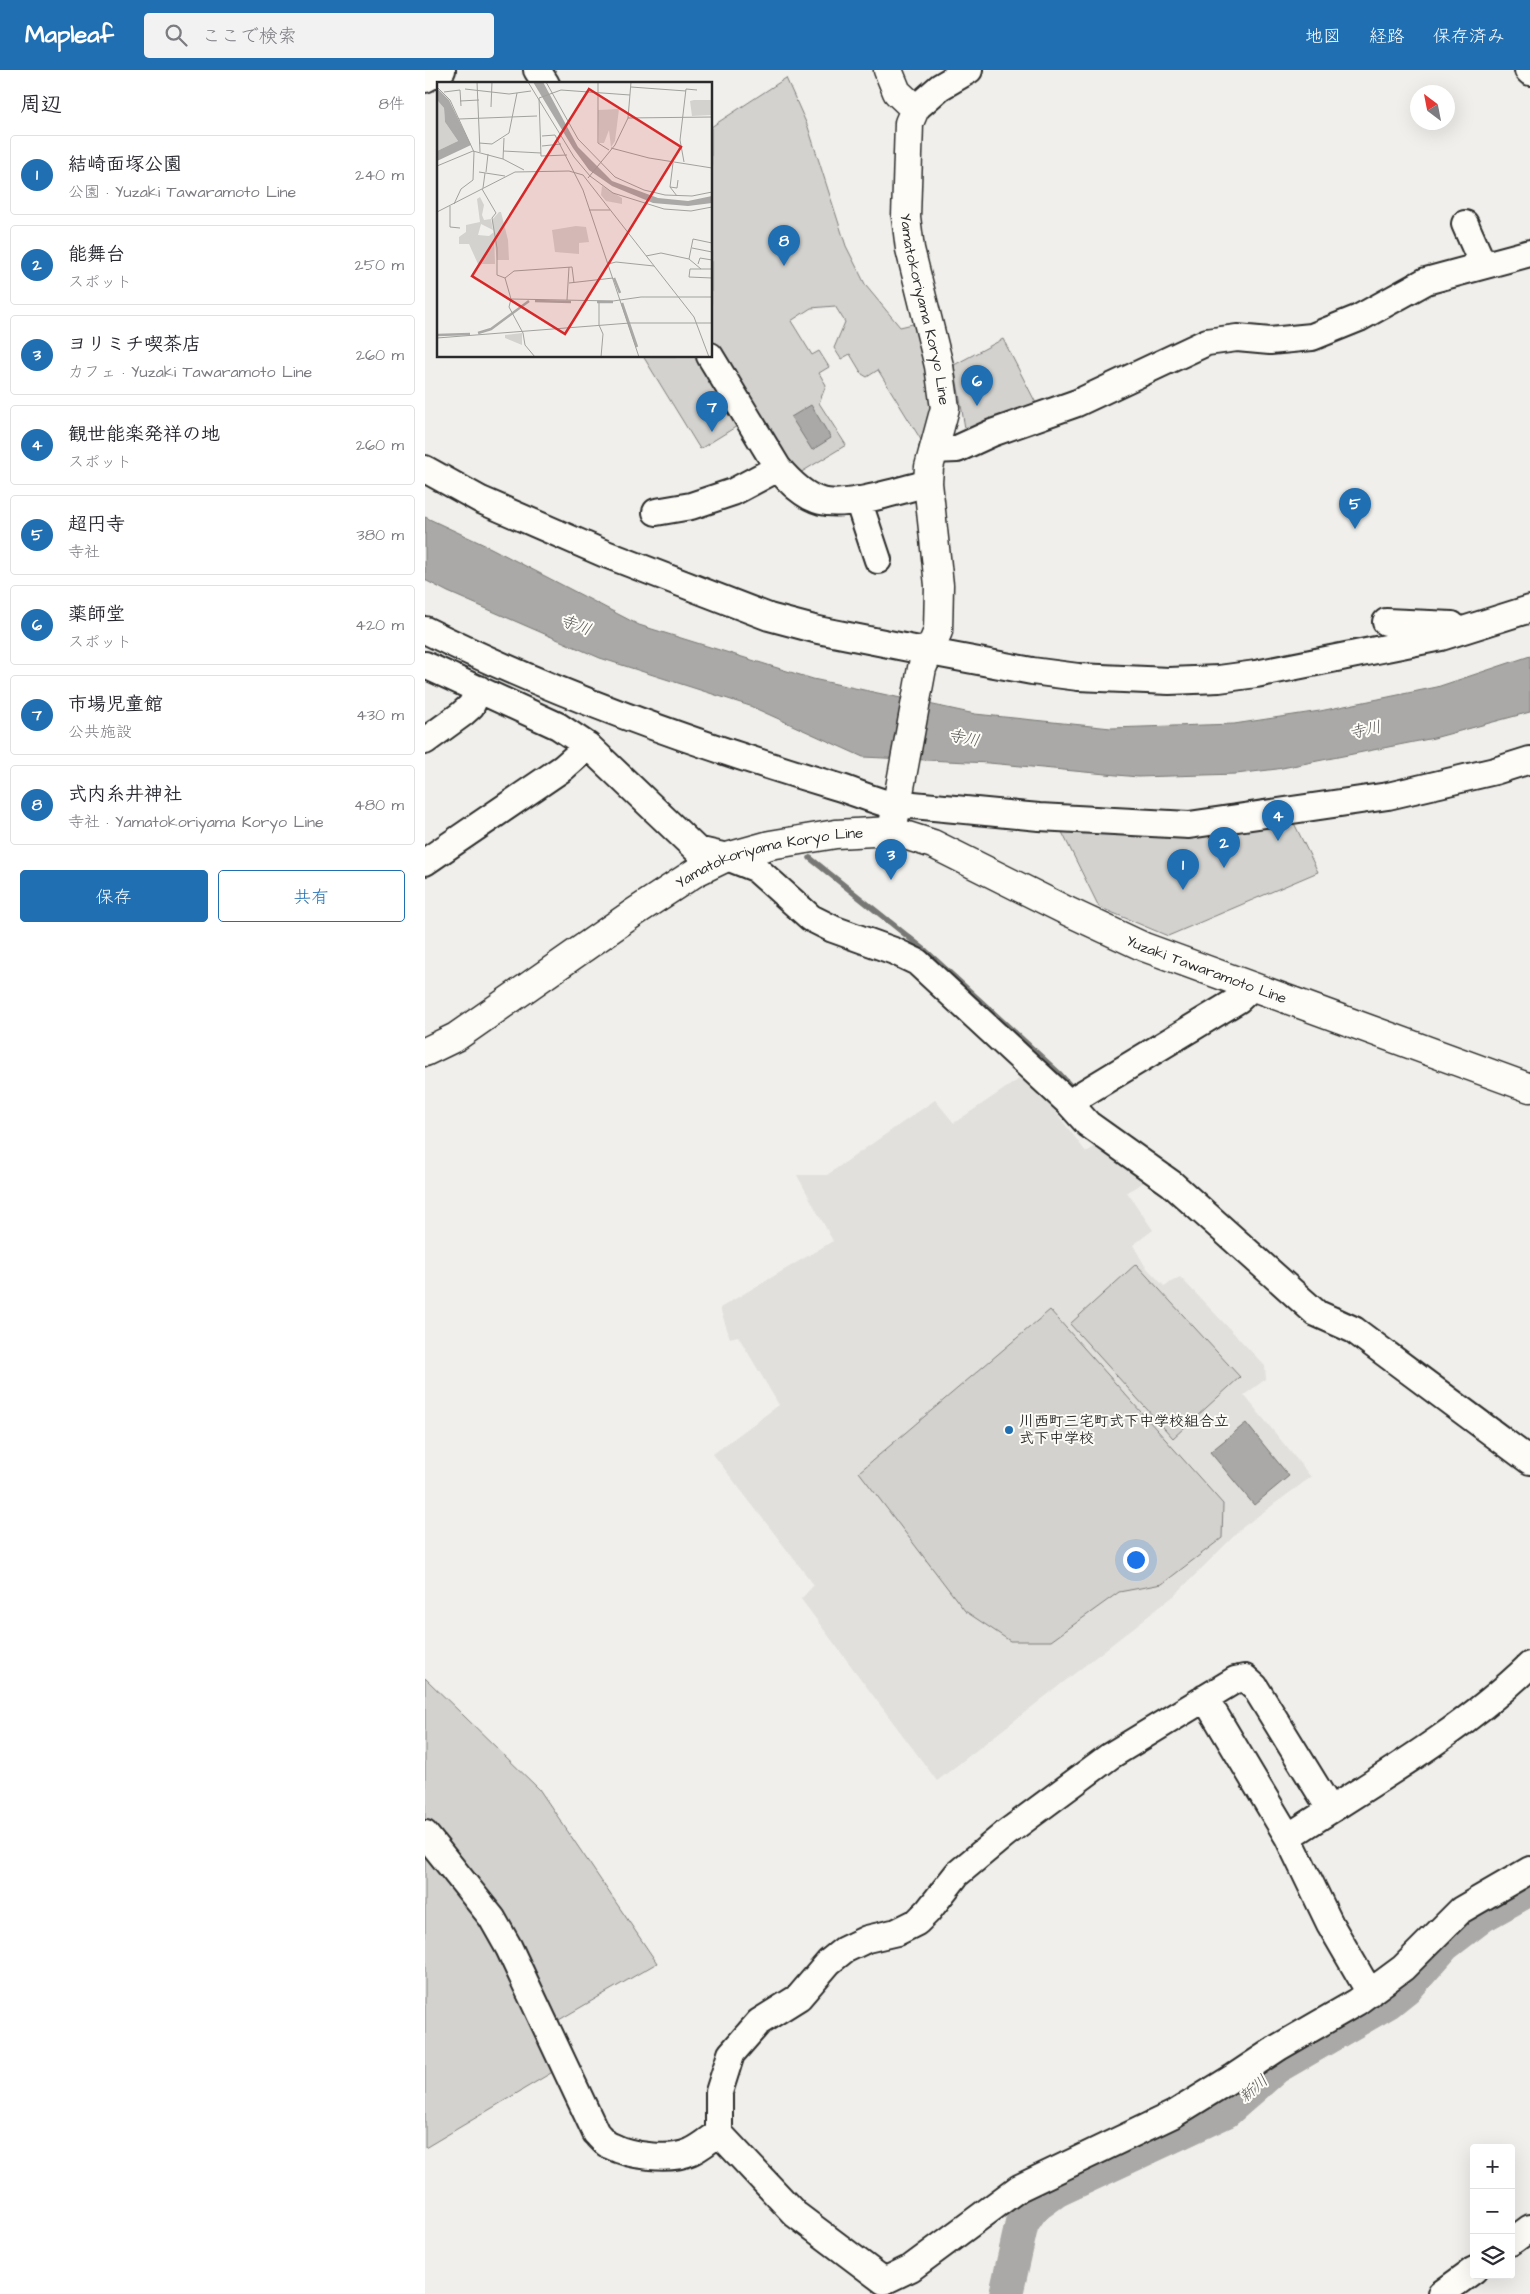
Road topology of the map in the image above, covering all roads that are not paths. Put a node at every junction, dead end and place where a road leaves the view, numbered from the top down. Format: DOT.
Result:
graph roads {
  1 [pos="442,70"];
  2 [pos="537,70"];
  3 [pos="889,70"];
  4 [pos="969,70"];
  5 [pos="425,79"];
  6 [pos="545,82"];
  7 [pos="915,108"];
  8 [pos="1465,224"];
  9 [pos="1530,253"];
  10 [pos="1483,265"];
  11 [pos="711,358"];
  12 [pos="933,450"];
  13 [pos="778,468"];
  14 [pos="425,469"];
  15 [pos="928,483"];
  16 [pos="857,500"];
  17 [pos="656,512"];
  18 [pos="878,560"];
  19 [pos="1530,609"];
  20 [pos="1386,622"];
  21 [pos="1470,628"];
  22 [pos="425,630"];
  23 [pos="926,659"];
  24 [pos="425,665"];
  25 [pos="479,689"];
  26 [pos="425,741"];
  27 [pos="588,746"];
  28 [pos="1530,760"];
  29 [pos="896,809"];
  30 [pos="727,857"];
  31 [pos="425,862"];
  32 [pos="1252,987"];
  33 [pos="425,1052"];
  34 [pos="1530,1088"];
  35 [pos="1070,1104"];
  36 [pos="1529,1459"];
  37 [pos="1530,1665"];
  38 [pos="1205,1698"];
  39 [pos="1330,1809"];
  40 [pos="425,1834"];
  41 [pos="1288,1837"];
  42 [pos="1530,1870"];
  43 [pos="1370,1993"];
  44 [pos="719,2133"];
  45 [pos="1530,2228"];
  46 [pos="1515,2239"];
  47 [pos="1470,2273"];
  48 [pos="883,2287"];
  49 [pos="1441,2294"];
  1 -- 5 [label="street"];
  2 -- 6 [label="street"];
  3 -- 7 [label="main road"];
  4 -- 7 [label="street"];
  7 -- 12 [label="main road, Yamatokoriyama Koryo Line"];
  8 -- 10 [label="street"];
  9 -- 10 [label="street"];
  10 -- 12 [label="street"];
  11 -- 13 [label="street"];
  12 -- 15 [label="main road, Yamatokoriyama Koryo Line"];
  13 -- 16 [label="street"];
  13 -- 17 [label="street"];
  14 -- 23 [label="street"];
  15 -- 16 [label="street"];
  15 -- 23 [label="main road, Yamatokoriyama Koryo Line"];
  16 -- 18 [label="street"];
  19 -- 21 [label="street"];
  20 -- 21 [label="street"];
  21 -- 23 [label="street"];
  22 -- 29 [label="street"];
  23 -- 29 [label="main road, Yamatokoriyama Koryo Line"];
  24 -- 25 [label="street"];
  25 -- 26 [label="street"];
  25 -- 27 [label="street"];
  27 -- 30 [label="street"];
  27 -- 31 [label="street"];
  28 -- 29 [label="street"];
  29 -- 30 [label="main road, Yamatokoriyama Koryo Line"];
  29 -- 32 [label="main road, Yuzaki Tawaramoto Line"];
  30 -- 33 [label="main road, Yamatokoriyama Koryo Line"];
  30 -- 35 [label="street"];
  32 -- 34 [label="main road, Yuzaki Tawaramoto Line"];
  32 -- 35 [label="street"];
  35 -- 36 [label="street"];
  37 -- 39 [label="street"];
  38 -- 39 [label="street"];
  38 -- 41 [label="street"];
  38 -- 44 [label="street"];
  39 -- 41 [label="street"];
  40 -- 44 [label="street"];
  41 -- 43 [label="street"];
  42 -- 43 [label="street"];
  43 -- 48 [label="street"];
  44 -- 48 [label="street"];
  45 -- 46 [label="street"];
  47 -- 49 [label="street"];
}
